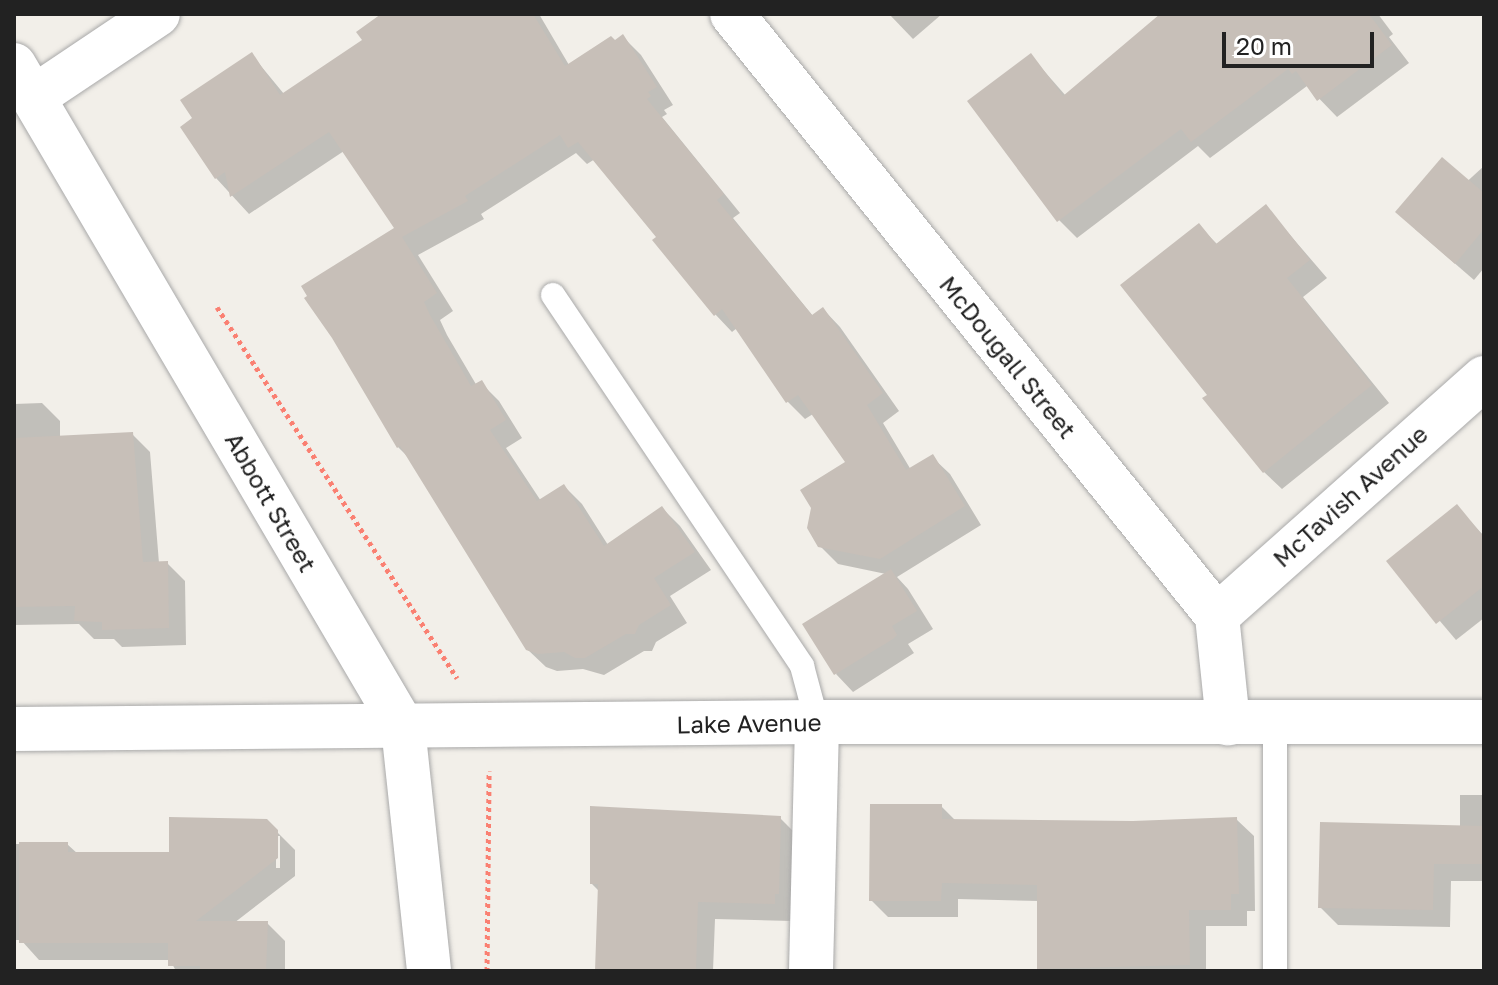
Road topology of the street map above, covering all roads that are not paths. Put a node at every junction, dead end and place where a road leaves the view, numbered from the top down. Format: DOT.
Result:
graph roads {
  1 [pos="158,14"];
  2 [pos="732,14"];
  3 [pos="24,81"];
  4 [pos="553,295"];
  5 [pos="1484,378"];
  6 [pos="1217,616"];
  7 [pos="817,722"];
  8 [pos="1484,722"];
  9 [pos="1228,723"];
  10 [pos="1275,723"];
  11 [pos="403,727"];
  12 [pos="14,729"];
  13 [pos="429,971"];
  14 [pos="811,971"];
  15 [pos="1275,971"];
  1 -- 3 [label="street"];
  2 -- 6 [label="street, McDougall Street"];
  3 -- 11 [label="street, Abbott Street"];
  4 -- 7 [label="lane"];
  5 -- 6 [label="street, McTavish Avenue"];
  6 -- 9 [label="street"];
  7 -- 9 [label="street, Lake Avenue"];
  7 -- 11 [label="street, Lake Avenue"];
  7 -- 14 [label="street"];
  8 -- 10 [label="street, Lake Avenue"];
  9 -- 10 [label="street, Lake Avenue"];
  10 -- 15 [label="lane"];
  11 -- 12 [label="street, Lake Avenue"];
  11 -- 13 [label="street, Abbott Street"];
}
